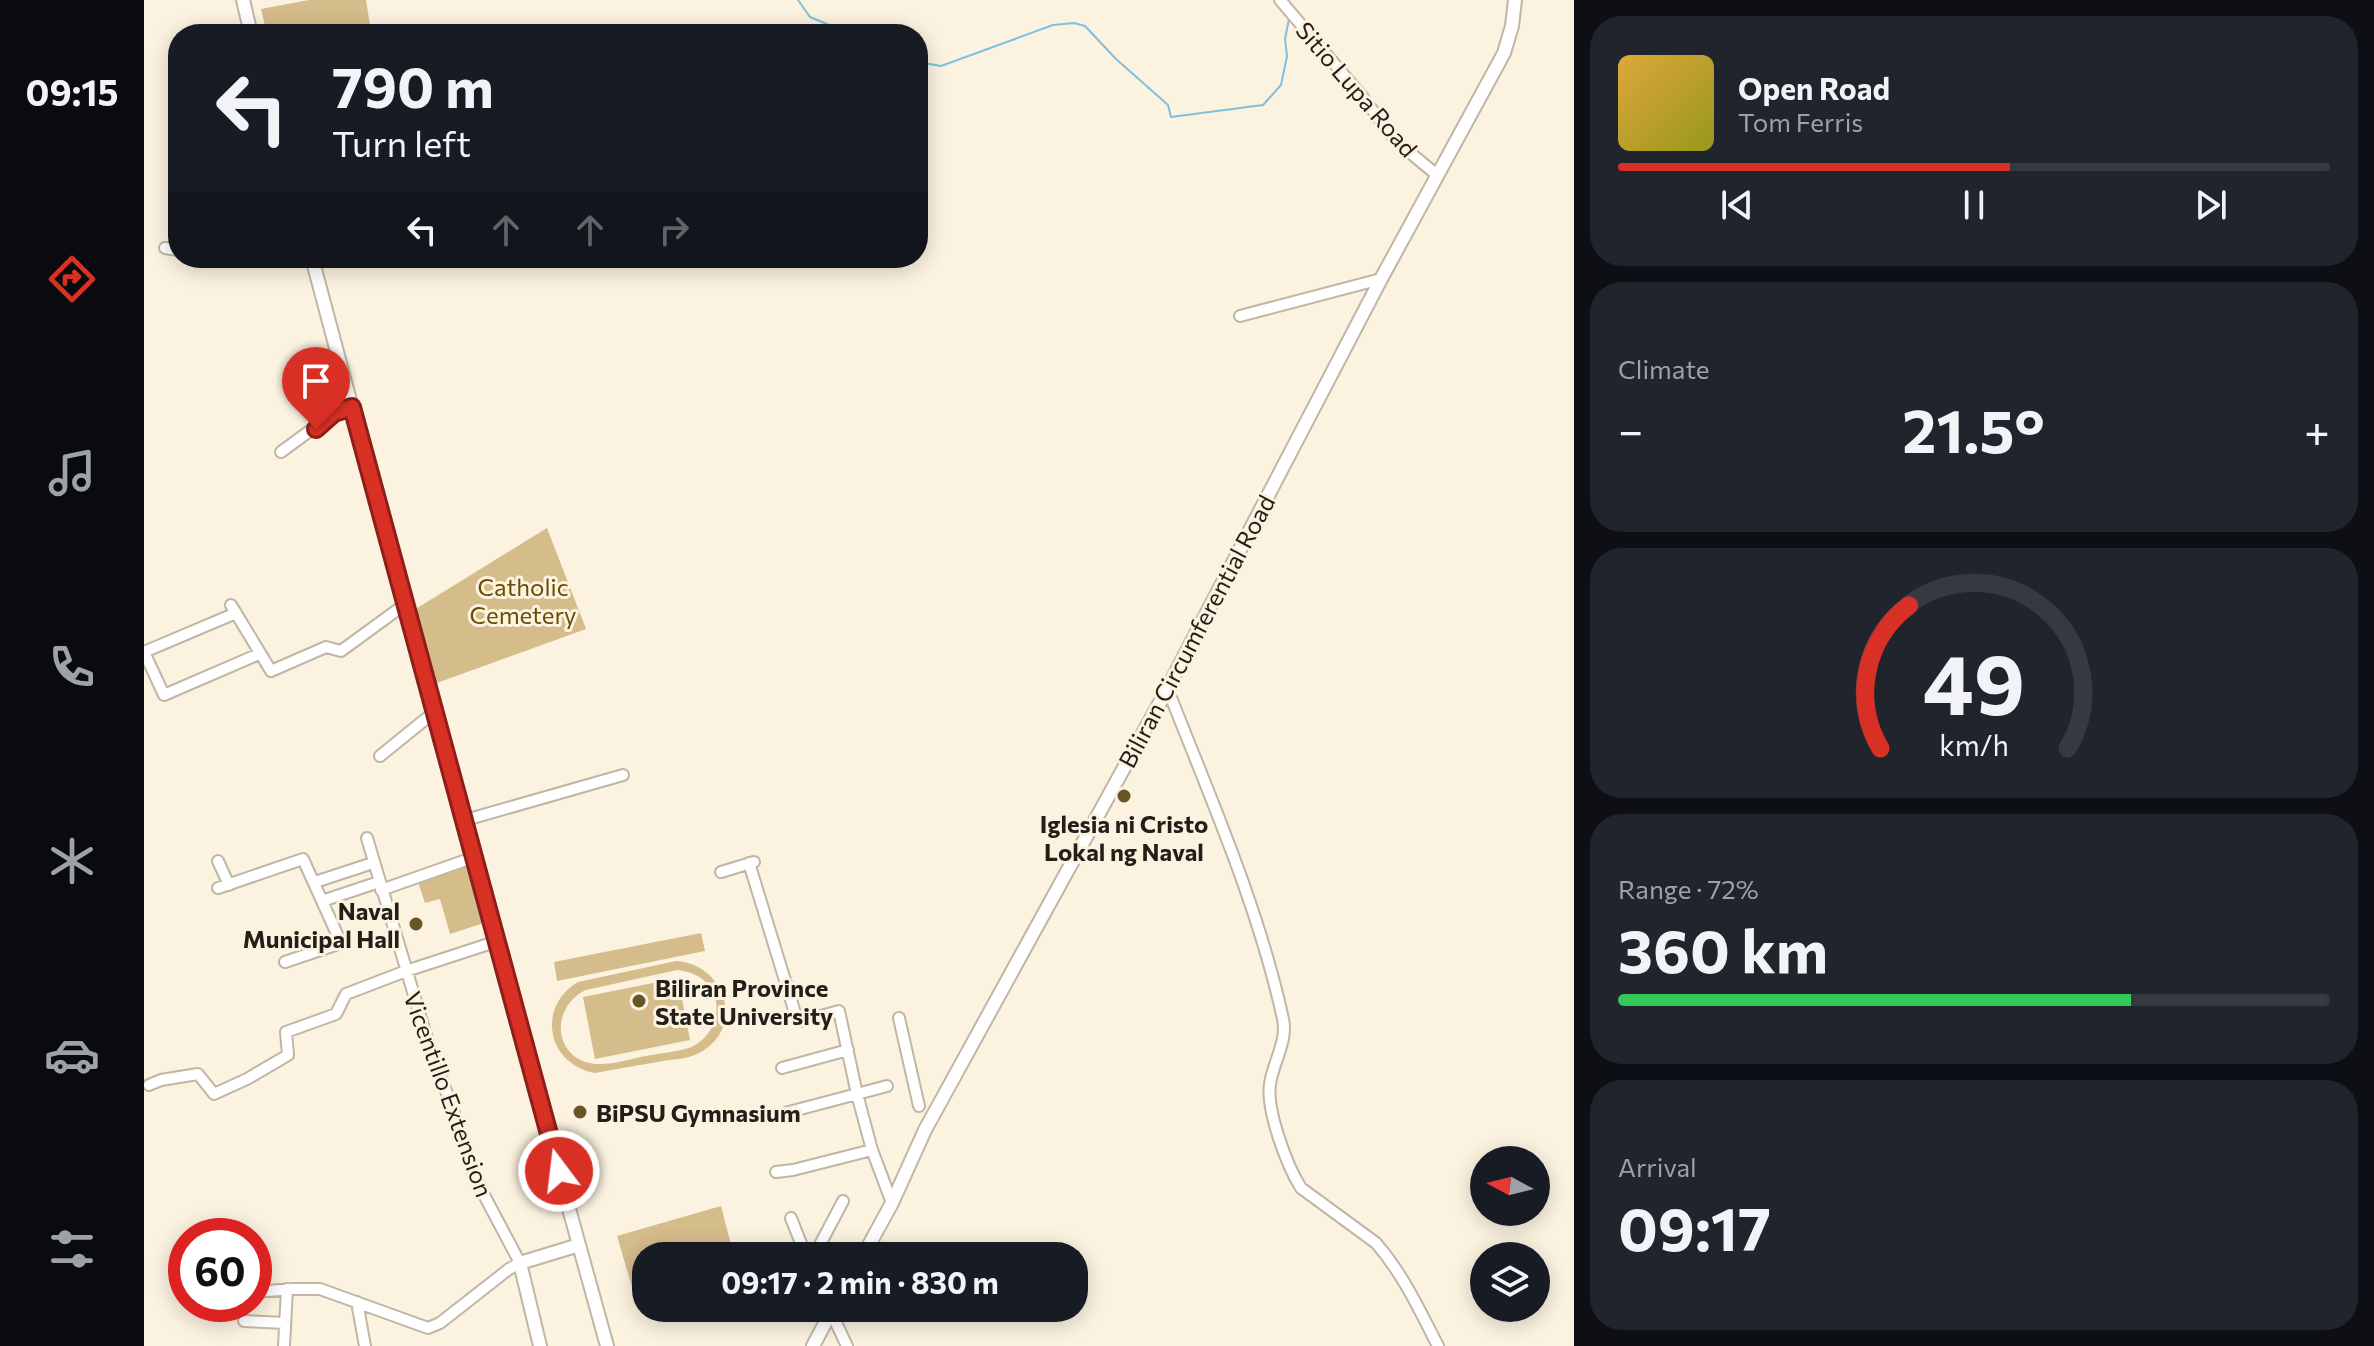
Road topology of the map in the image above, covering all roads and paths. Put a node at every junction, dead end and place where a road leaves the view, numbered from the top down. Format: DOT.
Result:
graph roads {
  1 [pos="243,0"];
  2 [pos="1280,0"];
  3 [pos="1515,4"];
  4 [pos="249,24"];
  5 [pos="1437,175"];
  6 [pos="165,248"];
  7 [pos="168,248"];
  8 [pos="315,268"];
  9 [pos="1381,279"];
  10 [pos="1240,316"];
  11 [pos="352,407"];
  12 [pos="281,452"];
  13 [pos="404,605"];
  14 [pos="259,654"];
  15 [pos="1164,695"];
  16 [pos="433,713"];
  17 [pos="380,756"];
  18 [pos="623,775"];
  19 [pos="462,821"];
  20 [pos="367,838"];
  21 [pos="472,858"];
  22 [pos="218,861"];
  23 [pos="373,863"];
  24 [pos="721,872"];
  25 [pos="315,882"];
  26 [pos="380,886"];
  27 [pos="322,901"];
  28 [pos="495,942"];
  29 [pos="285,962"];
  30 [pos="406,971"];
  31 [pos="899,1018"];
  32 [pos="848,1050"];
  33 [pos="782,1068"];
  34 [pos="149,1085"];
  35 [pos="887,1086"];
  36 [pos="857,1094"];
  37 [pos="785,1113"];
  38 [pos="925,1130"];
  39 [pos="872,1150"];
  40 [pos="776,1172"];
  41 [pos="843,1201"];
  42 [pos="892,1203"];
  43 [pos="791,1218"];
  44 [pos="800,1242"];
  45 [pos="821,1242"];
  46 [pos="871,1242"];
  47 [pos="579,1245"];
  48 [pos="520,1263"];
  49 [pos="287,1289"];
  50 [pos="272,1290"];
  51 [pos="357,1302"];
  52 [pos="264,1322"];
  53 [pos="825,1322"];
  54 [pos="837,1322"];
  55 [pos="285,1323"];
  56 [pos="284,1346"];
  57 [pos="365,1346"];
  58 [pos="540,1346"];
  59 [pos="607,1346"];
  60 [pos="813,1346"];
  61 [pos="847,1346"];
  62 [pos="1438,1346"];
  1 -- 4 [label="main road"];
  2 -- 5 [label="street, Sitio Lupa Road"];
  3 -- 5 [label="main road, Biliran Circumferential Road"];
  5 -- 9 [label="main road, Biliran Circumferential Road"];
  6 -- 7 [label="street"];
  8 -- 11 [label="main road"];
  9 -- 10 [label="street"];
  9 -- 15 [label="main road, Biliran Circumferential Road"];
  11 -- 12 [label="street"];
  11 -- 13 [label="main road"];
  13 -- 14 [label="street"];
  13 -- 16 [label="main road"];
  14 -- 14 [label="street"];
  15 -- 38 [label="main road, Biliran Circumferential Road"];
  15 -- 62 [label="street"];
  16 -- 17 [label="street"];
  16 -- 19 [label="main road"];
  18 -- 19 [label="street"];
  19 -- 21 [label="main road"];
  20 -- 23 [label="street, Vicentillo Extension"];
  21 -- 26 [label="street"];
  21 -- 28 [label="main road"];
  22 -- 25 [label="street"];
  23 -- 25 [label="street"];
  23 -- 26 [label="street, Vicentillo Extension"];
  24 -- 32 [label="street"];
  25 -- 27 [label="street"];
  26 -- 27 [label="street"];
  26 -- 30 [label="street, Vicentillo Extension"];
  27 -- 29 [label="street"];
  28 -- 30 [label="street"];
  28 -- 47 [label="main road"];
  30 -- 34 [label="street"];
  30 -- 48 [label="street, Vicentillo Extension"];
  31 -- 38 [label="street"];
  32 -- 33 [label="street"];
  32 -- 36 [label="street"];
  35 -- 36 [label="street"];
  36 -- 37 [label="street"];
  36 -- 39 [label="street"];
  38 -- 42 [label="main road, Biliran Circumferential Road"];
  39 -- 40 [label="street"];
  39 -- 42 [label="street"];
  41 -- 45 [label="street"];
  42 -- 46 [label="main road, Biliran Circumferential Road"];
  43 -- 44 [label="street"];
  47 -- 48 [label="main road"];
  47 -- 59 [label="main road"];
  48 -- 51 [label="street"];
  48 -- 58 [label="main road, Vicentillo Extension"];
  49 -- 50 [label="street"];
  49 -- 51 [label="street"];
  49 -- 55 [label="street"];
  51 -- 57 [label="street"];
  52 -- 55 [label="street"];
  53 -- 60 [label="main road"];
  54 -- 61 [label="street"];
  55 -- 56 [label="street"];
}
